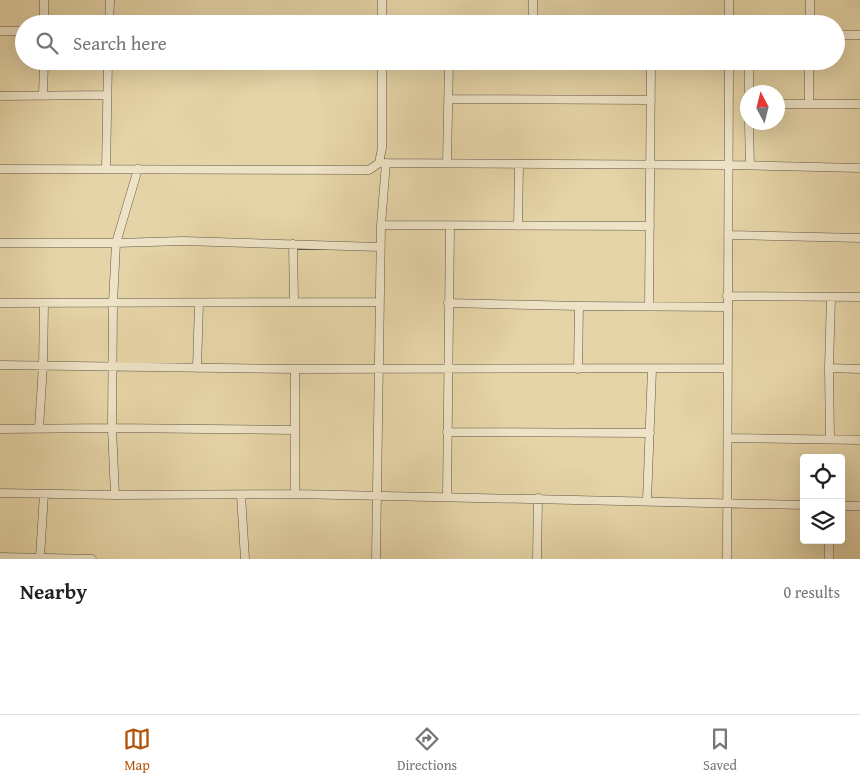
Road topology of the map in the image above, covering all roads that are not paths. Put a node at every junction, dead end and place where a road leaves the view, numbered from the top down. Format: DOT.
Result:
graph roads {
  1 [pos="44,0"];
  2 [pos="110,0"];
  3 [pos="382,0"];
  4 [pos="533,0"];
  5 [pos="729,0"];
  6 [pos="810,0"];
  7 [pos="44,15"];
  8 [pos="109,15"];
  9 [pos="382,15"];
  10 [pos="533,15"];
  11 [pos="729,15"];
  12 [pos="810,15"];
  13 [pos="0,31"];
  14 [pos="15,32"];
  15 [pos="845,35"];
  16 [pos="860,35"];
  17 [pos="44,70"];
  18 [pos="108,70"];
  19 [pos="382,70"];
  20 [pos="449,70"];
  21 [pos="651,70"];
  22 [pos="729,70"];
  23 [pos="749,70"];
  24 [pos="809,70"];
  25 [pos="749,85"];
  26 [pos="107,95"];
  27 [pos="0,96"];
  28 [pos="43,96"];
  29 [pos="449,99"];
  30 [pos="651,100"];
  31 [pos="785,104"];
  32 [pos="809,104"];
  33 [pos="860,104"];
  34 [pos="749,130"];
  35 [pos="383,163"];
  36 [pos="447,163"];
  37 [pos="518,164"];
  38 [pos="729,164"];
  39 [pos="650,165"];
  40 [pos="750,165"];
  41 [pos="860,168"];
  42 [pos="0,169"];
  43 [pos="106,169"];
  44 [pos="138,169"];
  45 [pos="381,225"];
  46 [pos="450,226"];
  47 [pos="518,226"];
  48 [pos="650,226"];
  49 [pos="728,235"];
  50 [pos="860,238"];
  51 [pos="0,243"];
  52 [pos="116,243"];
  53 [pos="293,244"];
  54 [pos="380,247"];
  55 [pos="727,296"];
  56 [pos="831,297"];
  57 [pos="860,297"];
  58 [pos="294,302"];
  59 [pos="379,302"];
  60 [pos="0,303"];
  61 [pos="199,303"];
  62 [pos="448,303"];
  63 [pos="44,304"];
  64 [pos="114,304"];
  65 [pos="579,306"];
  66 [pos="649,306"];
  67 [pos="727,307"];
  68 [pos="0,365"];
  69 [pos="43,365"];
  70 [pos="114,366"];
  71 [pos="197,368"];
  72 [pos="379,368"];
  73 [pos="728,368"];
  74 [pos="829,368"];
  75 [pos="295,369"];
  76 [pos="447,369"];
  77 [pos="578,369"];
  78 [pos="652,369"];
  79 [pos="860,369"];
  80 [pos="39,428"];
  81 [pos="112,428"];
  82 [pos="0,429"];
  83 [pos="296,430"];
  84 [pos="447,432"];
  85 [pos="650,433"];
  86 [pos="728,438"];
  87 [pos="830,439"];
  88 [pos="860,440"];
  89 [pos="0,493"];
  90 [pos="44,494"];
  91 [pos="295,494"];
  92 [pos="115,495"];
  93 [pos="242,495"];
  94 [pos="378,497"];
  95 [pos="447,497"];
  96 [pos="538,498"];
  97 [pos="647,501"];
  98 [pos="728,503"];
  99 [pos="800,505"];
  100 [pos="845,506"];
  101 [pos="860,506"];
  102 [pos="829,544"];
  103 [pos="0,557"];
  104 [pos="40,558"];
  105 [pos="92,559"];
  106 [pos="245,559"];
  107 [pos="376,559"];
  108 [pos="537,559"];
  109 [pos="728,559"];
  110 [pos="829,559"];
  1 -- 7 [label="street"];
  2 -- 8 [label="street"];
  3 -- 9 [label="street"];
  4 -- 10 [label="street"];
  5 -- 11 [label="street"];
  6 -- 12 [label="street"];
  13 -- 14 [label="street"];
  15 -- 16 [label="street"];
  17 -- 28 [label="street"];
  18 -- 26 [label="street"];
  19 -- 35 [label="street"];
  20 -- 29 [label="street"];
  21 -- 30 [label="street"];
  22 -- 38 [label="street"];
  23 -- 25 [label="street"];
  24 -- 32 [label="street"];
  26 -- 28 [label="street"];
  26 -- 43 [label="street"];
  27 -- 28 [label="street"];
  29 -- 30 [label="street"];
  29 -- 36 [label="street"];
  30 -- 39 [label="street"];
  31 -- 32 [label="street"];
  32 -- 33 [label="street"];
  34 -- 40 [label="street"];
  35 -- 36 [label="street"];
  35 -- 44 [label="street"];
  35 -- 45 [label="street"];
  36 -- 37 [label="street"];
  37 -- 39 [label="street"];
  37 -- 47 [label="street"];
  38 -- 39 [label="street"];
  38 -- 40 [label="street"];
  38 -- 49 [label="street"];
  39 -- 48 [label="street"];
  40 -- 41 [label="street"];
  42 -- 43 [label="street"];
  43 -- 44 [label="street"];
  44 -- 52 [label="street"];
  45 -- 46 [label="street"];
  45 -- 54 [label="street"];
  46 -- 47 [label="street"];
  46 -- 62 [label="street"];
  47 -- 48 [label="street"];
  48 -- 66 [label="street"];
  49 -- 50 [label="street"];
  49 -- 55 [label="street"];
  51 -- 52 [label="street"];
  52 -- 53 [label="street"];
  52 -- 64 [label="street"];
  53 -- 54 [label="street"];
  53 -- 58 [label="street"];
  54 -- 59 [label="street"];
  55 -- 56 [label="street"];
  55 -- 67 [label="street"];
  56 -- 57 [label="street"];
  56 -- 74 [label="street"];
  58 -- 59 [label="street"];
  58 -- 61 [label="street"];
  59 -- 72 [label="street"];
  60 -- 63 [label="street"];
  61 -- 64 [label="street"];
  61 -- 71 [label="street"];
  62 -- 65 [label="street"];
  62 -- 76 [label="street"];
  63 -- 64 [label="street"];
  63 -- 69 [label="street"];
  64 -- 70 [label="street"];
  65 -- 66 [label="street"];
  65 -- 77 [label="street"];
  66 -- 67 [label="street"];
  67 -- 73 [label="street"];
  68 -- 69 [label="street"];
  69 -- 70 [label="street"];
  69 -- 80 [label="street"];
  70 -- 71 [label="street"];
  70 -- 81 [label="street"];
  71 -- 75 [label="street"];
  72 -- 75 [label="street"];
  72 -- 76 [label="street"];
  72 -- 94 [label="street"];
  73 -- 78 [label="street"];
  73 -- 86 [label="street"];
  74 -- 79 [label="street"];
  74 -- 87 [label="street"];
  75 -- 83 [label="street"];
  76 -- 77 [label="street"];
  76 -- 84 [label="street"];
  77 -- 78 [label="street"];
  78 -- 85 [label="street"];
  80 -- 81 [label="street"];
  80 -- 82 [label="street"];
  81 -- 83 [label="street"];
  81 -- 92 [label="street"];
  83 -- 91 [label="street"];
  84 -- 85 [label="street"];
  84 -- 95 [label="street"];
  85 -- 97 [label="street"];
  86 -- 87 [label="street"];
  86 -- 98 [label="street"];
  87 -- 88 [label="street"];
  89 -- 90 [label="street"];
  90 -- 92 [label="street"];
  90 -- 104 [label="street"];
  91 -- 93 [label="street"];
  91 -- 94 [label="street"];
  92 -- 93 [label="street"];
  93 -- 106 [label="street"];
  94 -- 95 [label="street"];
  94 -- 107 [label="street"];
  95 -- 96 [label="street"];
  96 -- 97 [label="street"];
  96 -- 108 [label="street"];
  97 -- 98 [label="street"];
  98 -- 99 [label="street"];
  98 -- 109 [label="street"];
  100 -- 101 [label="street"];
  102 -- 110 [label="street"];
  103 -- 104 [label="street"];
  104 -- 105 [label="street"];
}
